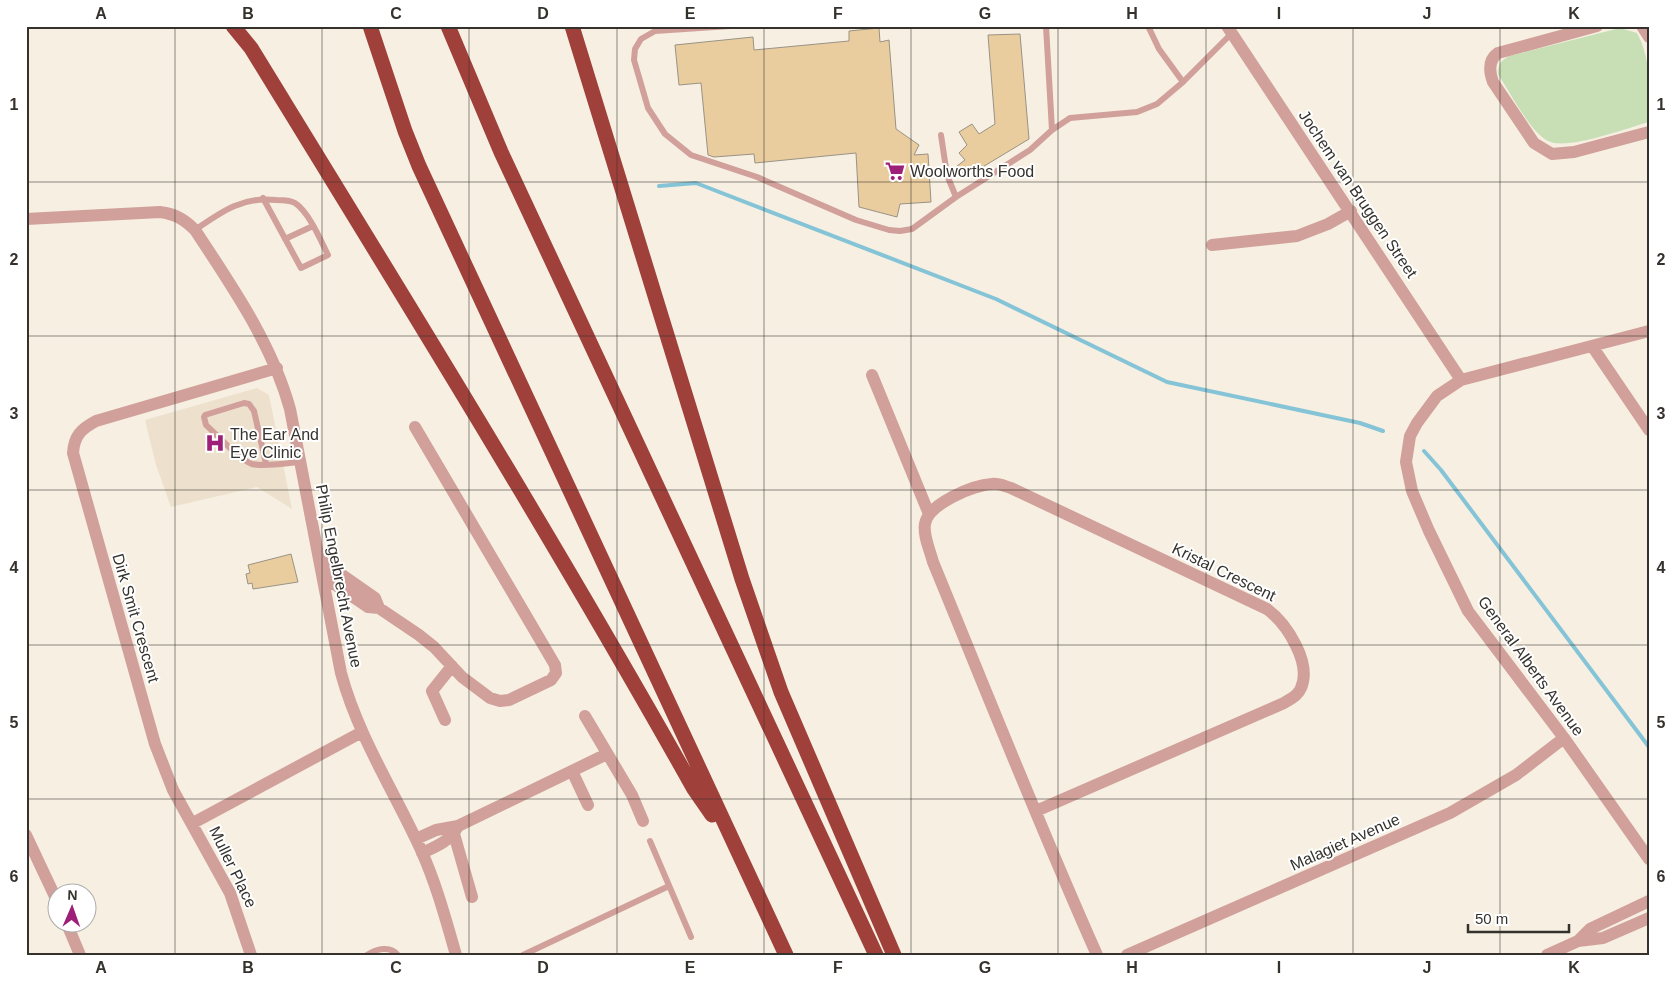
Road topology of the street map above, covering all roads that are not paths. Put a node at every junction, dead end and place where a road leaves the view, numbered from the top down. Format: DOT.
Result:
graph roads {
  1 [pos="232,26"];
  2 [pos="245,26"];
  3 [pos="448,26"];
  4 [pos="730,26"];
  5 [pos="1046,26"];
  6 [pos="1148,26"];
  7 [pos="1597,26"];
  8 [pos="1642,26"];
  9 [pos="371,29"];
  10 [pos="1571,29"];
  11 [pos="576,30"];
  12 [pos="1229,30"];
  13 [pos="1649,37"];
  14 [pos="251,48"];
  15 [pos="1183,82"];
  16 [pos="1052,130"];
  17 [pos="1649,132"];
  18 [pos="941,135"];
  19 [pos="956,197"];
  20 [pos="263,198"];
  21 [pos="1351,211"];
  22 [pos="26,218"];
  23 [pos="313,226"];
  24 [pos="195,230"];
  25 [pos="285,239"];
  26 [pos="1212,245"];
  27 [pos="1649,331"];
  28 [pos="1592,346"];
  29 [pos="277,368"];
  30 [pos="872,375"];
  31 [pos="1461,380"];
  32 [pos="415,427"];
  33 [pos="1649,430"];
  34 [pos="300,462"];
  35 [pos="266,464"];
  36 [pos="929,514"];
  37 [pos="319,559"];
  38 [pos="324,577"];
  39 [pos="379,608"];
  40 [pos="452,666"];
  41 [pos="585,716"];
  42 [pos="445,720"];
  43 [pos="362,732"];
  44 [pos="1564,738"];
  45 [pos="607,754"];
  46 [pos="572,771"];
  47 [pos="588,805"];
  48 [pos="1036,811"];
  49 [pos="643,822"];
  50 [pos="193,823"];
  51 [pos="456,830"];
  52 [pos="26,835"];
  53 [pos="416,839"];
  54 [pos="650,842"];
  55 [pos="736,849"];
  56 [pos="422,853"];
  57 [pos="1649,859"];
  58 [pos="49,884"];
  59 [pos="669,886"];
  60 [pos="472,897"];
  61 [pos="1649,901"];
  62 [pos="1649,918"];
  63 [pos="71,934"];
  64 [pos="692,937"];
  65 [pos="1578,941"];
  66 [pos="80,955"];
  67 [pos="251,955"];
  68 [pos="367,955"];
  69 [pos="398,955"];
  70 [pos="456,955"];
  71 [pos="523,955"];
  72 [pos="786,955"];
  73 [pos="876,955"];
  74 [pos="894,955"];
  75 [pos="1096,955"];
  76 [pos="1127,955"];
  77 [pos="1546,955"];
  1 -- 14 [label="highway"];
  2 -- 14 [label="highway"];
  3 -- 73 [label="highway"];
  4 -- 19 [label="lane"];
  5 -- 16 [label="lane"];
  6 -- 15 [label="lane"];
  7 -- 10 [label="street"];
  8 -- 13 [label="street"];
  9 -- 55 [label="highway"];
  10 -- 17 [label="street"];
  11 -- 74 [label="highway"];
  12 -- 15 [label="lane"];
  12 -- 21 [label="street, Jochem van Bruggen Street"];
  14 -- 55 [label="highway"];
  15 -- 16 [label="lane"];
  16 -- 19 [label="lane"];
  18 -- 19 [label="lane"];
  20 -- 23 [label="lane"];
  20 -- 24 [label="lane"];
  20 -- 25 [label="lane"];
  21 -- 26 [label="street"];
  21 -- 31 [label="street, Jochem van Bruggen Street"];
  22 -- 24 [label="street, Philip Engelbrecht Avenue"];
  23 -- 25 [label="lane"];
  23 -- 25 [label="lane"];
  24 -- 29 [label="street, Philip Engelbrecht Avenue"];
  27 -- 28 [label="street"];
  28 -- 31 [label="street"];
  28 -- 33 [label="street"];
  29 -- 34 [label="street, Philip Engelbrecht Avenue"];
  29 -- 50 [label="street, Dirk Smit Crescent"];
  30 -- 36 [label="street"];
  31 -- 44 [label="street, General Alberts Avenue"];
  32 -- 40 [label="street"];
  34 -- 35 [label="lane"];
  34 -- 37 [label="street, Philip Engelbrecht Avenue"];
  35 -- 35 [label="lane"];
  36 -- 48 [label="street"];
  36 -- 48 [label="street, Kristal Crescent"];
  37 -- 38 [label="street, Philip Engelbrecht Avenue"];
  37 -- 39 [label="street"];
  38 -- 39 [label="street"];
  38 -- 43 [label="street, Philip Engelbrecht Avenue"];
  39 -- 40 [label="street"];
  40 -- 42 [label="street"];
  41 -- 45 [label="street"];
  43 -- 50 [label="street"];
  43 -- 53 [label="street, Philip Engelbrecht Avenue"];
  44 -- 57 [label="street, General Alberts Avenue"];
  44 -- 76 [label="street, Malagiet Avenue"];
  45 -- 46 [label="street"];
  45 -- 49 [label="street"];
  46 -- 47 [label="street"];
  46 -- 51 [label="street"];
  48 -- 75 [label="street"];
  50 -- 67 [label="street, Muller Place"];
  51 -- 53 [label="street"];
  51 -- 56 [label="street"];
  51 -- 60 [label="street"];
  52 -- 58 [label="street"];
  53 -- 56 [label="street, Philip Engelbrecht Avenue"];
  54 -- 59 [label="lane"];
  55 -- 72 [label="highway"];
  56 -- 70 [label="street, Philip Engelbrecht Avenue"];
  59 -- 64 [label="lane"];
  59 -- 71 [label="lane"];
  61 -- 65 [label="street"];
  62 -- 65 [label="street"];
  63 -- 66 [label="street"];
  65 -- 77 [label="street"];
  68 -- 69 [label="lane"];
}
